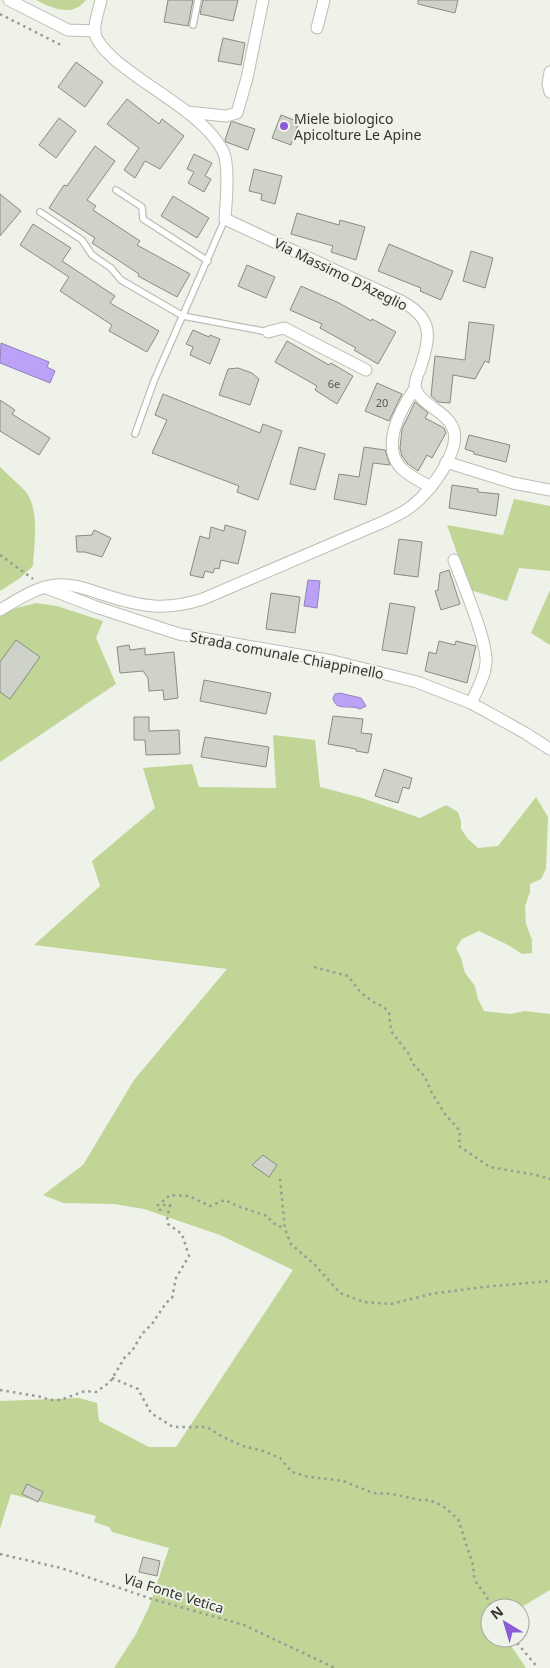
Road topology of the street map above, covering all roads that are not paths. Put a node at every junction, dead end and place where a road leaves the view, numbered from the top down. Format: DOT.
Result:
graph roads {
  1 [pos="9,0"];
  2 [pos="101,0"];
  3 [pos="198,0"];
  4 [pos="262,0"];
  5 [pos="324,0"];
  6 [pos="192,25"];
  7 [pos="317,28"];
  8 [pos="95,31"];
  9 [pos="550,72"];
  10 [pos="550,92"];
  11 [pos="186,112"];
  12 [pos="116,190"];
  13 [pos="40,212"];
  14 [pos="225,219"];
  15 [pos="208,260"];
  16 [pos="183,316"];
  17 [pos="268,332"];
  18 [pos="366,370"];
  19 [pos="415,388"];
  20 [pos="135,434"];
  21 [pos="446,462"];
  22 [pos="431,487"];
  23 [pos="550,490"];
  24 [pos="454,560"];
  25 [pos="44,587"];
  26 [pos="0,610"];
  27 [pos="471,703"];
  28 [pos="550,749"];
  1 -- 8 [label="street"];
  2 -- 8 [label="street"];
  3 -- 6 [label="lane"];
  4 -- 11 [label="street"];
  5 -- 7 [label="street"];
  8 -- 11 [label="street"];
  9 -- 10 [label="street"];
  11 -- 14 [label="street"];
  12 -- 15 [label="lane"];
  13 -- 16 [label="lane"];
  14 -- 15 [label="lane"];
  14 -- 19 [label="street, Via Massimo D'Azeglio"];
  15 -- 16 [label="lane"];
  16 -- 17 [label="lane"];
  16 -- 20 [label="lane"];
  17 -- 18 [label="street"];
  19 -- 21 [label="street"];
  19 -- 22 [label="street, Via Massimo D'Azeglio"];
  21 -- 22 [label="street"];
  21 -- 23 [label="street"];
  22 -- 25 [label="street"];
  24 -- 27 [label="street"];
  25 -- 26 [label="street"];
  25 -- 27 [label="street, Strada comunale Chiappinello"];
  27 -- 28 [label="street, Strada comunale Chiappinello"];
}
